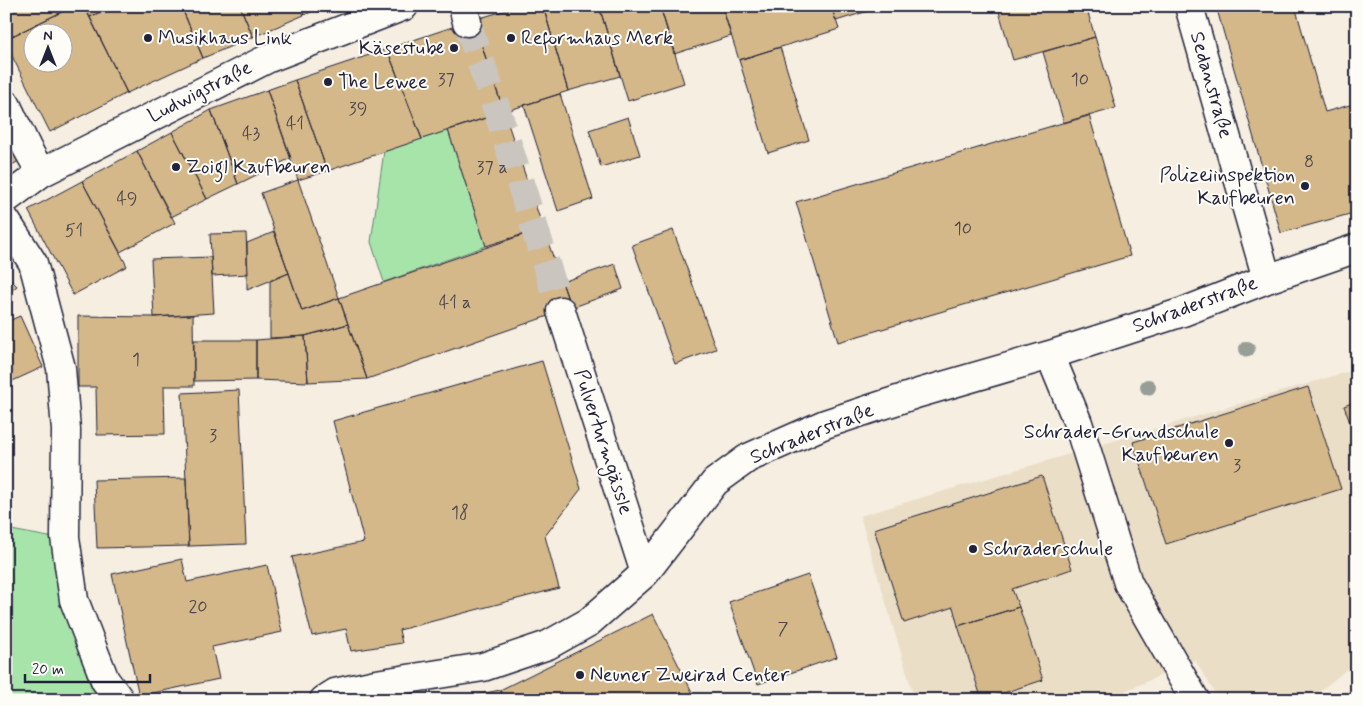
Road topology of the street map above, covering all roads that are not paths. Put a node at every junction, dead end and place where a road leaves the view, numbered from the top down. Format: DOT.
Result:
graph roads {
  1 [pos="404,6"];
  2 [pos="1189,6"];
  3 [pos="6,104"];
  4 [pos="41,173"];
  5 [pos="6,199"];
  6 [pos="6,221"];
  7 [pos="1357,248"];
  8 [pos="1268,279"];
  9 [pos="561,311"];
  10 [pos="1050,355"];
  11 [pos="646,573"];
  12 [pos="120,700"];
  13 [pos="324,700"];
  14 [pos="1194,700"];
  1 -- 4 [label="street, Ludwigstraße"];
  2 -- 8 [label="street, Sedanstraße"];
  3 -- 4 [label="street"];
  4 -- 5 [label="street, Ludwigstraße"];
  6 -- 12 [label="street"];
  7 -- 8 [label="street, Schraderstraße"];
  8 -- 10 [label="street, Schraderstraße"];
  9 -- 11 [label="street, Pulverturmgässle"];
  10 -- 11 [label="street, Schraderstraße"];
  10 -- 14 [label="street"];
  11 -- 13 [label="street, Schraderstraße"];
}
